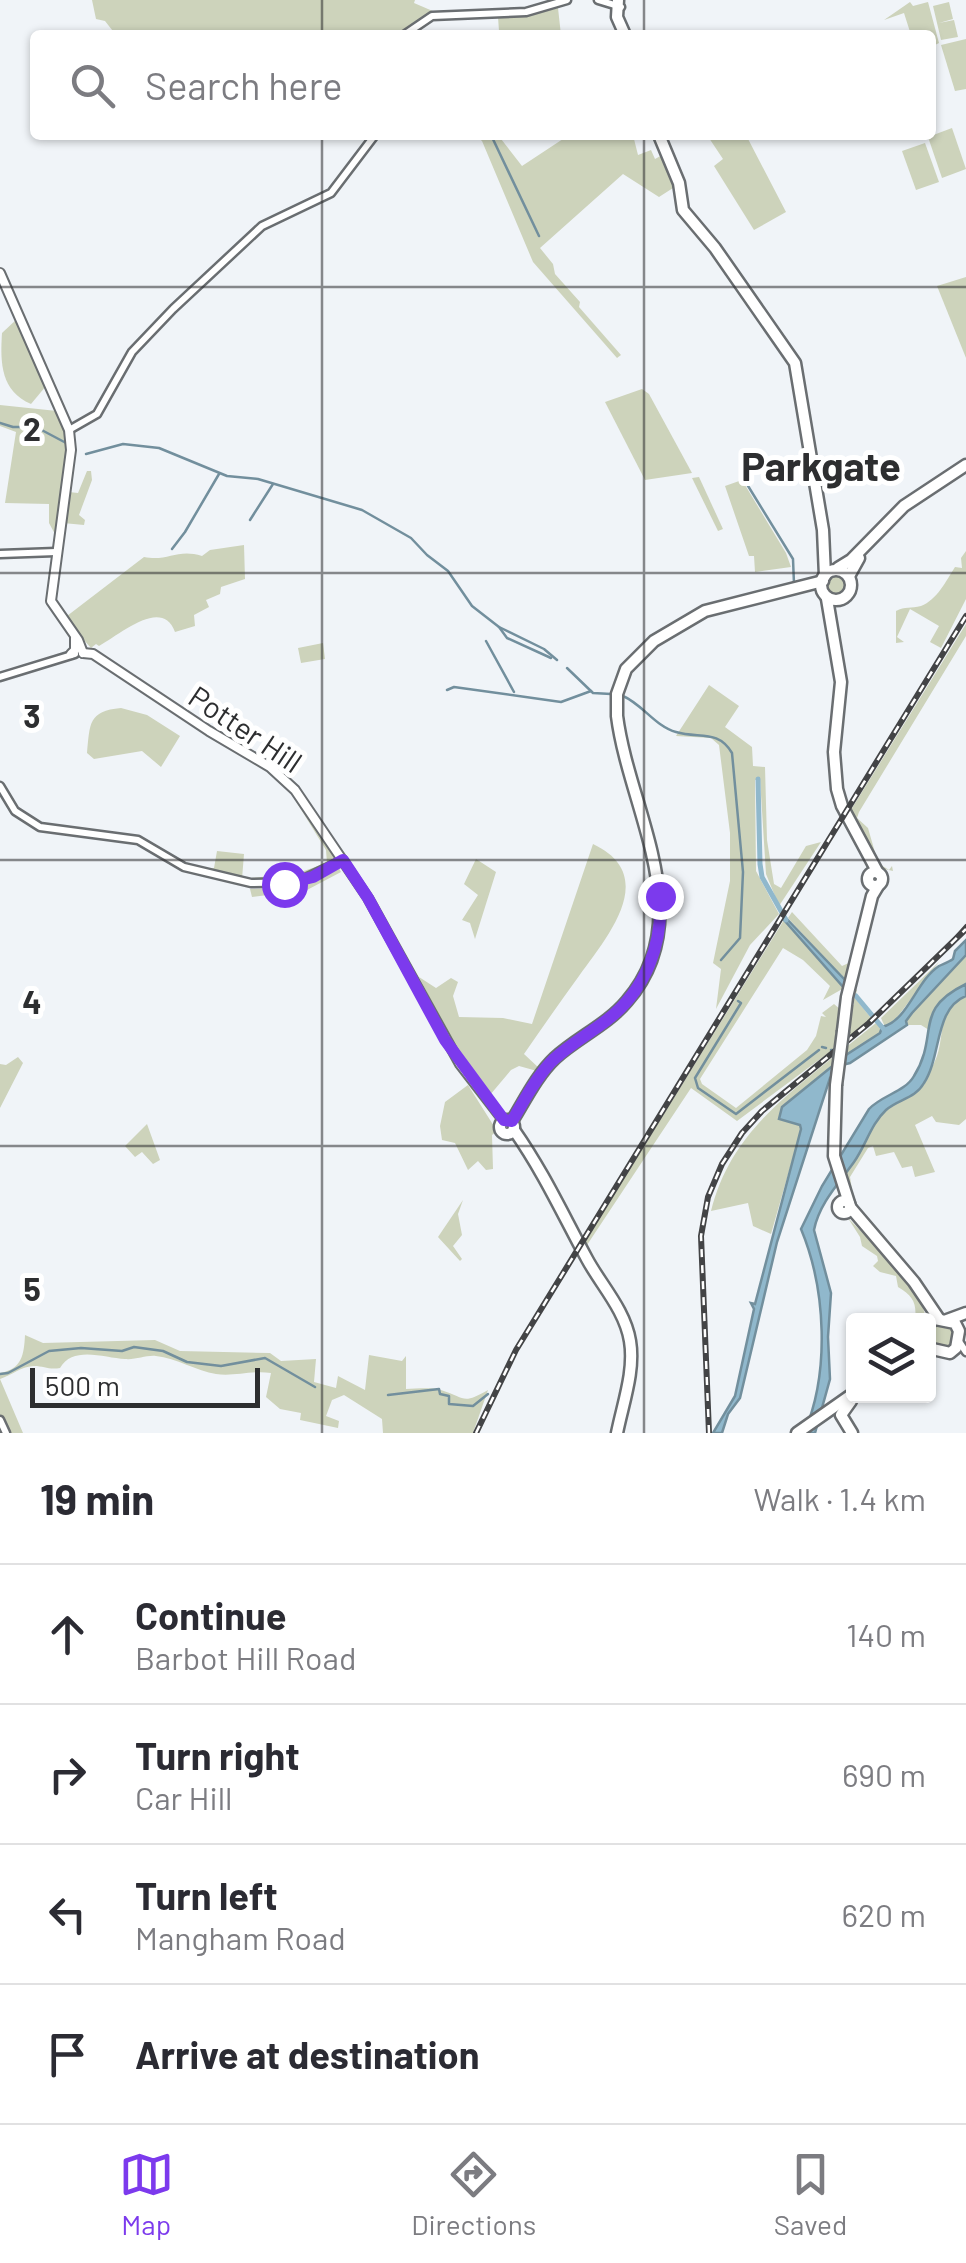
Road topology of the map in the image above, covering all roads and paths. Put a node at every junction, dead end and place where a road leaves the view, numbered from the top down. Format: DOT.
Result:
graph roads {
  1 [pos="567,0"];
  2 [pos="598,0"];
  3 [pos="620,3"];
  4 [pos="411,30"];
  5 [pos="627,30"];
  6 [pos="372,140"];
  7 [pos="662,140"];
  8 [pos="0,273"];
  9 [pos="69,430"];
  10 [pos="966,465"];
  11 [pos="966,477"];
  12 [pos="56,552"];
  13 [pos="0,554"];
  14 [pos="849,576"];
  15 [pos="828,578"];
  16 [pos="845,596"];
  17 [pos="830,622"];
  18 [pos="78,654"];
  19 [pos="0,677"];
  20 [pos="0,786"];
  21 [pos="343,860"];
  22 [pos="510,1126"];
  23 [pos="612,1299"];
  24 [pos="931,1313"];
  25 [pos="966,1313"];
  26 [pos="617,1316"];
  27 [pos="936,1321"];
  28 [pos="936,1322"];
  29 [pos="959,1333"];
  30 [pos="627,1334"];
  31 [pos="936,1351"];
  32 [pos="966,1352"];
  33 [pos="950,1353"];
  34 [pos="628,1378"];
  35 [pos="846,1403"];
  36 [pos="849,1403"];
  37 [pos="833,1413"];
  38 [pos="0,1420"];
  39 [pos="801,1431"];
  40 [pos="6,1433"];
  41 [pos="618,1433"];
  42 [pos="850,1433"];
  1 -- 4 [label="street"];
  2 -- 3 [label="street"];
  3 -- 5 [label="main road"];
  6 -- 9 [label="street"];
  7 -- 15 [label="main road"];
  8 -- 9 [label="main road"];
  9 -- 12 [label="main road"];
  10 -- 15 [label="main road"];
  11 -- 14 [label="main road"];
  12 -- 13 [label="street"];
  12 -- 18 [label="main road"];
  14 -- 15 [label="main road"];
  14 -- 16 [label="main road"];
  15 -- 16 [label="main road"];
  15 -- 17 [label="main road"];
  15 -- 22 [label="main road"];
  16 -- 17 [label="main road"];
  17 -- 24 [label="main road, bridge"];
  18 -- 19 [label="street"];
  18 -- 21 [label="main road, Potter Hill"];
  20 -- 21 [label="street"];
  21 -- 22 [label="main road, Potter Hill"];
  22 -- 23 [label="main road"];
  22 -- 26 [label="main road"];
  23 -- 26 [label="main road"];
  23 -- 30 [label="main road"];
  25 -- 27 [label="main road"];
  25 -- 29 [label="main road"];
  26 -- 30 [label="main road"];
  28 -- 29 [label="main road"];
  29 -- 32 [label="street"];
  29 -- 33 [label="main road"];
  30 -- 34 [label="main road"];
  30 -- 34 [label="main road"];
  31 -- 33 [label="main road"];
  32 -- 33 [label="street"];
  34 -- 41 [label="main road"];
  35 -- 37 [label="main road"];
  36 -- 42 [label="main road"];
  37 -- 39 [label="main road"];
  37 -- 42 [label="main road"];
  38 -- 40 [label="street"];
}
